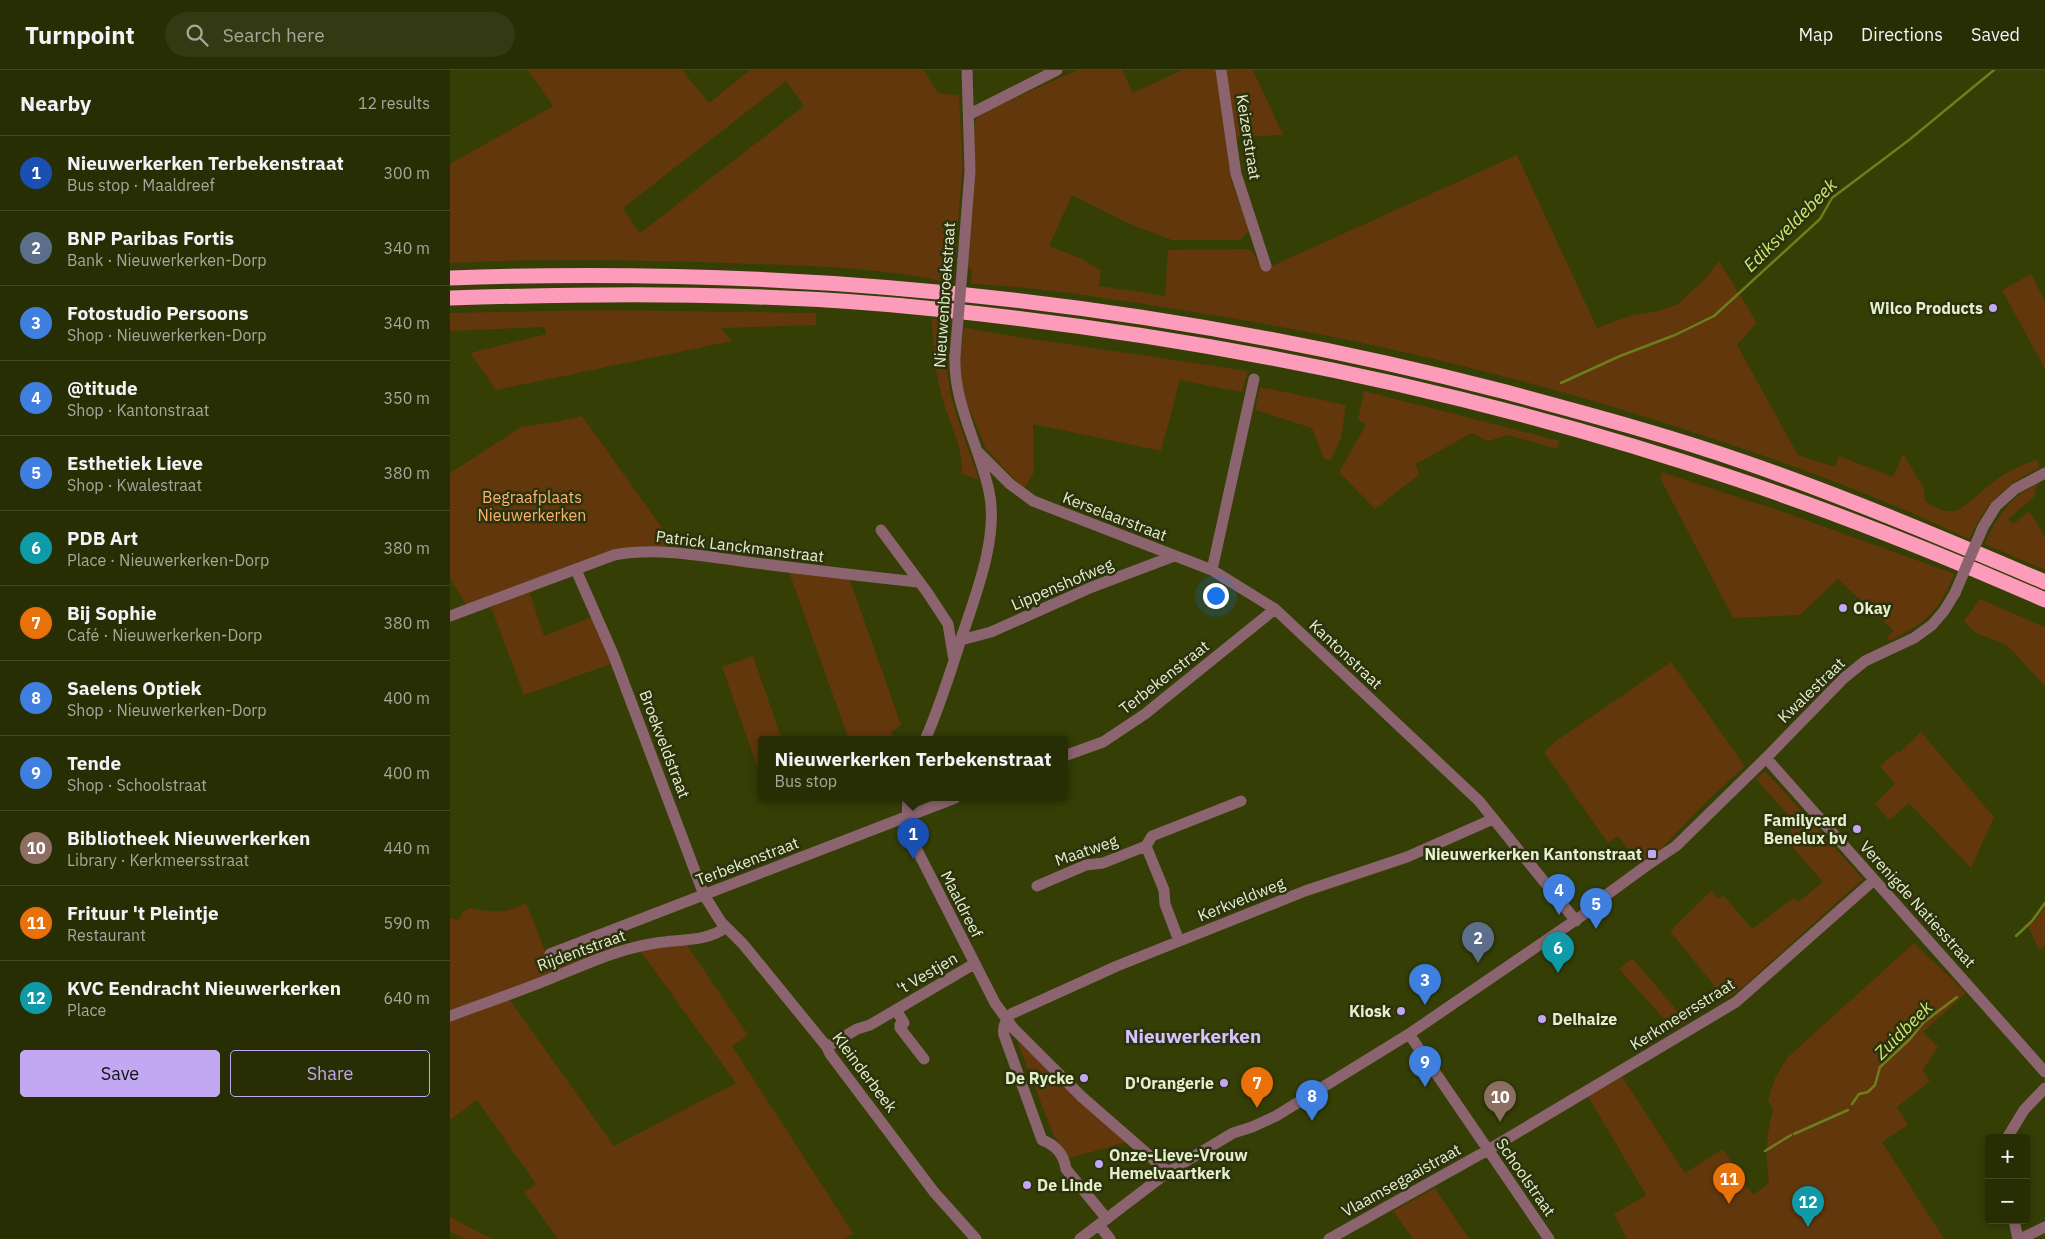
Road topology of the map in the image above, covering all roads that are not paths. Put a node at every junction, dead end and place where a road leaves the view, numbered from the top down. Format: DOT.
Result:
graph roads {
  1 [pos="967,70"];
  2 [pos="1057,70"];
  3 [pos="1221,70"];
  4 [pos="970,114"];
  5 [pos="1266,266"];
  6 [pos="450,278"];
  7 [pos="450,298"];
  8 [pos="1254,378"];
  9 [pos="978,452"];
  10 [pos="2045,472"];
  11 [pos="1010,484"];
  12 [pos="990,493"];
  13 [pos="881,530"];
  14 [pos="1174,556"];
  15 [pos="576,570"];
  16 [pos="1212,570"];
  17 [pos="918,582"];
  18 [pos="2045,582"];
  19 [pos="2045,600"];
  20 [pos="1275,609"];
  21 [pos="450,616"];
  22 [pos="961,640"];
  23 [pos="954,662"];
  24 [pos="927,736"];
  25 [pos="1068,755"];
  26 [pos="1766,758"];
  27 [pos="908,801"];
  28 [pos="948,801"];
  29 [pos="1242,801"];
  30 [pos="907,818"];
  31 [pos="1492,819"];
  32 [pos="1146,846"];
  33 [pos="1874,880"];
  34 [pos="1037,886"];
  35 [pos="704,895"];
  36 [pos="1576,921"];
  37 [pos="726,927"];
  38 [pos="1180,941"];
  39 [pos="550,954"];
  40 [pos="974,964"];
  41 [pos="896,1010"];
  42 [pos="450,1016"];
  43 [pos="1006,1019"];
  44 [pos="1409,1034"];
  45 [pos="827,1047"];
  46 [pos="924,1059"];
  47 [pos="2045,1072"];
  48 [pos="2045,1088"];
  49 [pos="2009,1134"];
  50 [pos="1488,1150"];
  51 [pos="1168,1172"];
  52 [pos="1103,1222"];
  53 [pos="2015,1224"];
  54 [pos="2045,1227"];
  55 [pos="976,1239"];
  56 [pos="1080,1239"];
  57 [pos="1110,1239"];
  58 [pos="1329,1239"];
  59 [pos="1549,1239"];
  60 [pos="2019,1239"];
  1 -- 4 [label="street, Nieuwenbroekstraat"];
  2 -- 4 [label="street"];
  3 -- 5 [label="street, Keizerstraat"];
  4 -- 9 [label="street, Nieuwenbroekstraat, bridge"];
  6 -- 18 [label="highway"];
  7 -- 19 [label="highway"];
  8 -- 16 [label="street"];
  9 -- 11 [label="street, Kerselaarstraat"];
  9 -- 12 [label="street, Nieuwenbroekstraat"];
  10 -- 26 [label="street, Kwalestraat, bridge"];
  11 -- 12 [label="street"];
  11 -- 14 [label="street, Kerselaarstraat"];
  12 -- 22 [label="street, Nieuwenbroekstraat"];
  13 -- 17 [label="street"];
  14 -- 16 [label="street, Kerselaarstraat"];
  14 -- 22 [label="street, Lippenshofweg"];
  15 -- 17 [label="street, Patrick Lanckmanstraat"];
  15 -- 21 [label="street, Patrick Lanckmanstraat"];
  15 -- 35 [label="street, Broekveldstraat"];
  16 -- 20 [label="street, Kantonstraat"];
  17 -- 23 [label="street"];
  20 -- 25 [label="street, Terbekenstraat"];
  20 -- 31 [label="street, Kantonstraat"];
  22 -- 23 [label="street, Nieuwenbroekstraat"];
  23 -- 24 [label="street"];
  26 -- 33 [label="street, Verenigde Natiesstraat"];
  26 -- 36 [label="street, Kwalestraat"];
  27 -- 30 [label="street, Maaldreef"];
  28 -- 30 [label="street, Terbekenstraat"];
  29 -- 32 [label="street, Maatweg"];
  30 -- 35 [label="street, Terbekenstraat"];
  30 -- 40 [label="street, Maaldreef"];
  31 -- 36 [label="street, Kantonstraat"];
  31 -- 38 [label="street, Kerkveldweg"];
  32 -- 34 [label="street, Maatweg"];
  32 -- 38 [label="street"];
  33 -- 47 [label="street, Verenigde Natiesstraat"];
  33 -- 50 [label="street, Kerkmeersstraat"];
  35 -- 37 [label="street, Broekveldstraat"];
  35 -- 39 [label="street, Terbekenstraat"];
  36 -- 44 [label="street, Kwalestraat"];
  37 -- 42 [label="street, Rijdentstraat"];
  37 -- 45 [label="street, Kleinderbeek"];
  38 -- 43 [label="street, Kerkveldweg"];
  40 -- 41 [label="street, 't Vestjen"];
  40 -- 43 [label="street, Maaldreef"];
  41 -- 45 [label="street, 't Vestjen"];
  41 -- 46 [label="street, 't Vestjen"];
  43 -- 51 [label="street, Maaldreef"];
  43 -- 52 [label="street"];
  44 -- 50 [label="street, Schoolstraat"];
  44 -- 51 [label="street, Kwalestraat"];
  45 -- 55 [label="street, Kleinderbeek"];
  48 -- 49 [label="street"];
  50 -- 58 [label="street, Vlaamsegaaistraat"];
  50 -- 59 [label="street, Schoolstraat"];
  51 -- 52 [label="street, Kwalestraat"];
  52 -- 56 [label="street, Kwalestraat"];
  52 -- 57 [label="street"];
  53 -- 60 [label="street"];
  54 -- 60 [label="street"];
}
